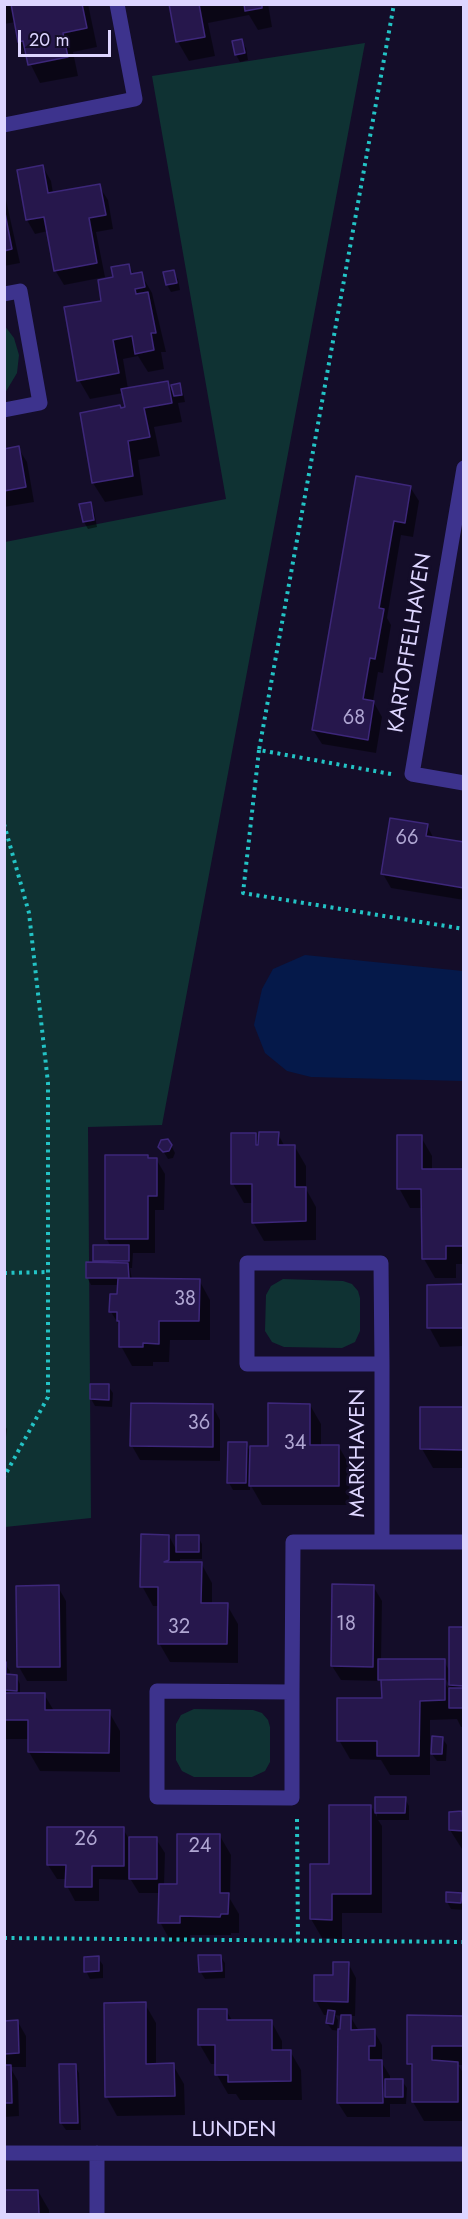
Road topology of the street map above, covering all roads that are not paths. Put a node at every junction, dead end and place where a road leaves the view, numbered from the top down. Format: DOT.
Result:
graph roads {
  1 [pos="117,4"];
  2 [pos="4,125"];
  3 [pos="4,294"];
  4 [pos="4,410"];
  5 [pos="464,468"];
  6 [pos="464,783"];
  7 [pos="382,1364"];
  8 [pos="382,1542"];
  9 [pos="464,1542"];
  10 [pos="292,1692"];
  11 [pos="4,2153"];
  12 [pos="97,2153"];
  13 [pos="464,2154"];
  14 [pos="97,2214"];
  1 -- 2 [label="street"];
  3 -- 4 [label="street"];
  5 -- 6 [label="street, KARTOFFELHAVEN"];
  7 -- 7 [label="street, MARKHAVEN"];
  7 -- 8 [label="street, MARKHAVEN"];
  8 -- 9 [label="street, MARKHAVEN"];
  8 -- 10 [label="street, MARKHAVEN"];
  10 -- 10 [label="street, MARKHAVEN"];
  11 -- 12 [label="street, LUNDEN"];
  12 -- 13 [label="street, LUNDEN"];
  12 -- 14 [label="street"];
}
